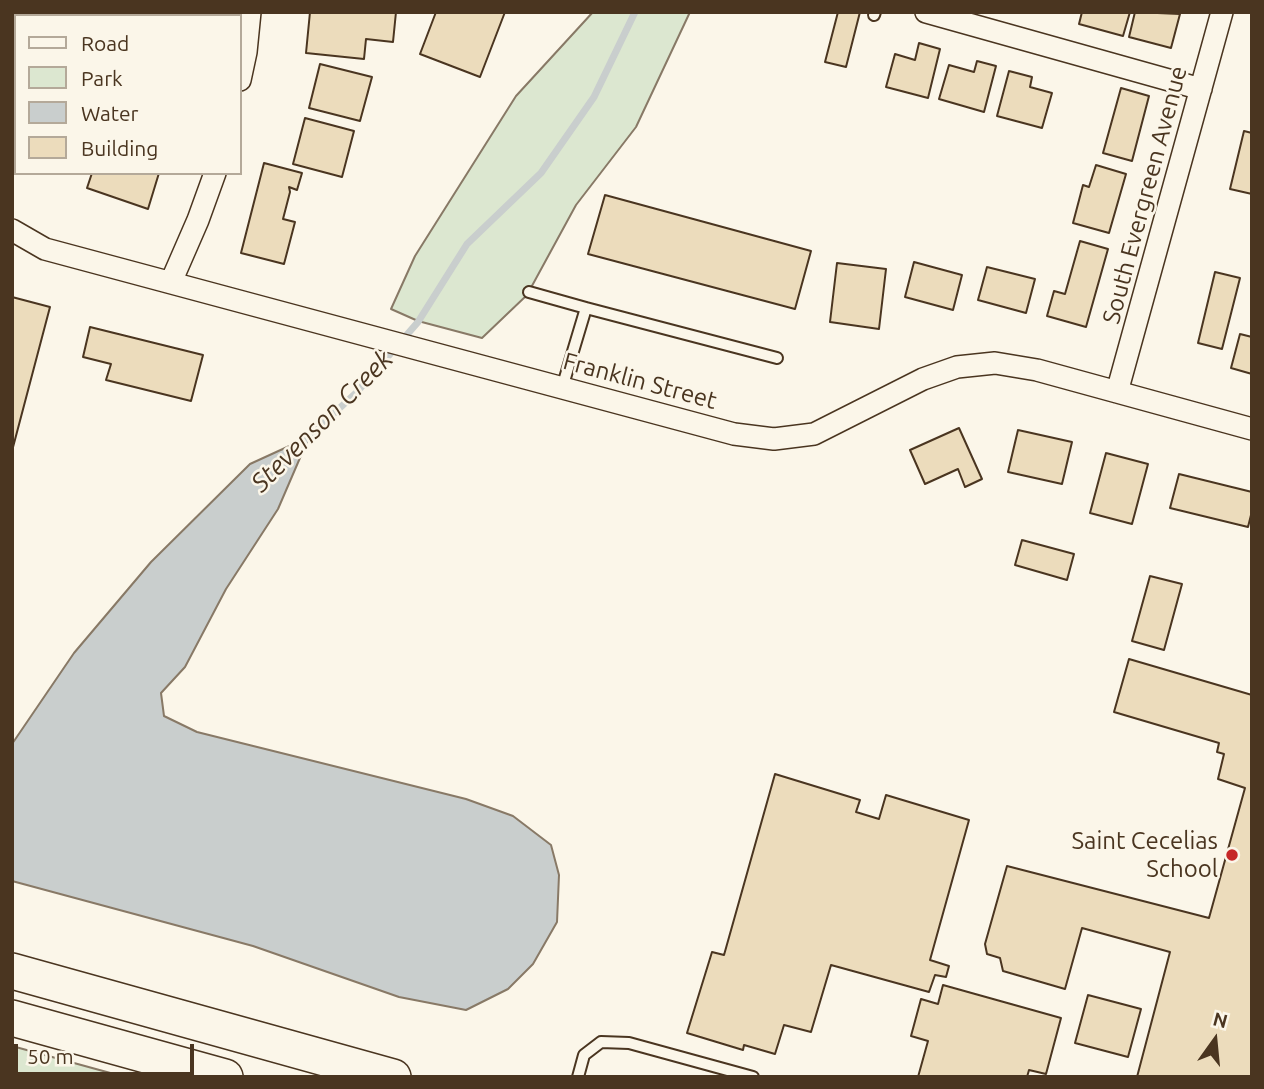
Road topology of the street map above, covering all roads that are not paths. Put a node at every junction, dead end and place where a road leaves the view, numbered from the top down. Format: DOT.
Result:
graph roads {
  1 [pos="250,12"];
  2 [pos="926,12"];
  3 [pos="1222,12"];
  4 [pos="242,71"];
  5 [pos="1201,89"];
  6 [pos="214,175"];
  7 [pos="12,230"];
  8 [pos="171,282"];
  9 [pos="529,292"];
  10 [pos="586,308"];
  11 [pos="777,358"];
  12 [pos="562,388"];
  13 [pos="1117,392"];
  14 [pos="1252,429"];
  15 [pos="12,971"];
  16 [pos="12,1018"];
  17 [pos="225,1077"];
  18 [pos="393,1077"];
  19 [pos="578,1077"];
  20 [pos="753,1077"];
  1 -- 4 [label="street"];
  2 -- 5 [label="street"];
  3 -- 5 [label="street, South Evergreen Avenue"];
  5 -- 13 [label="street, South Evergreen Avenue"];
  6 -- 8 [label="street"];
  7 -- 8 [label="street, Franklin Street"];
  8 -- 12 [label="street, Franklin Street"];
  9 -- 10 [label="lane"];
  10 -- 11 [label="lane"];
  10 -- 12 [label="lane"];
  12 -- 13 [label="street, Franklin Street"];
  13 -- 14 [label="street, Franklin Street"];
  15 -- 18 [label="main road"];
  16 -- 17 [label="main road"];
  19 -- 20 [label="lane"];
}
